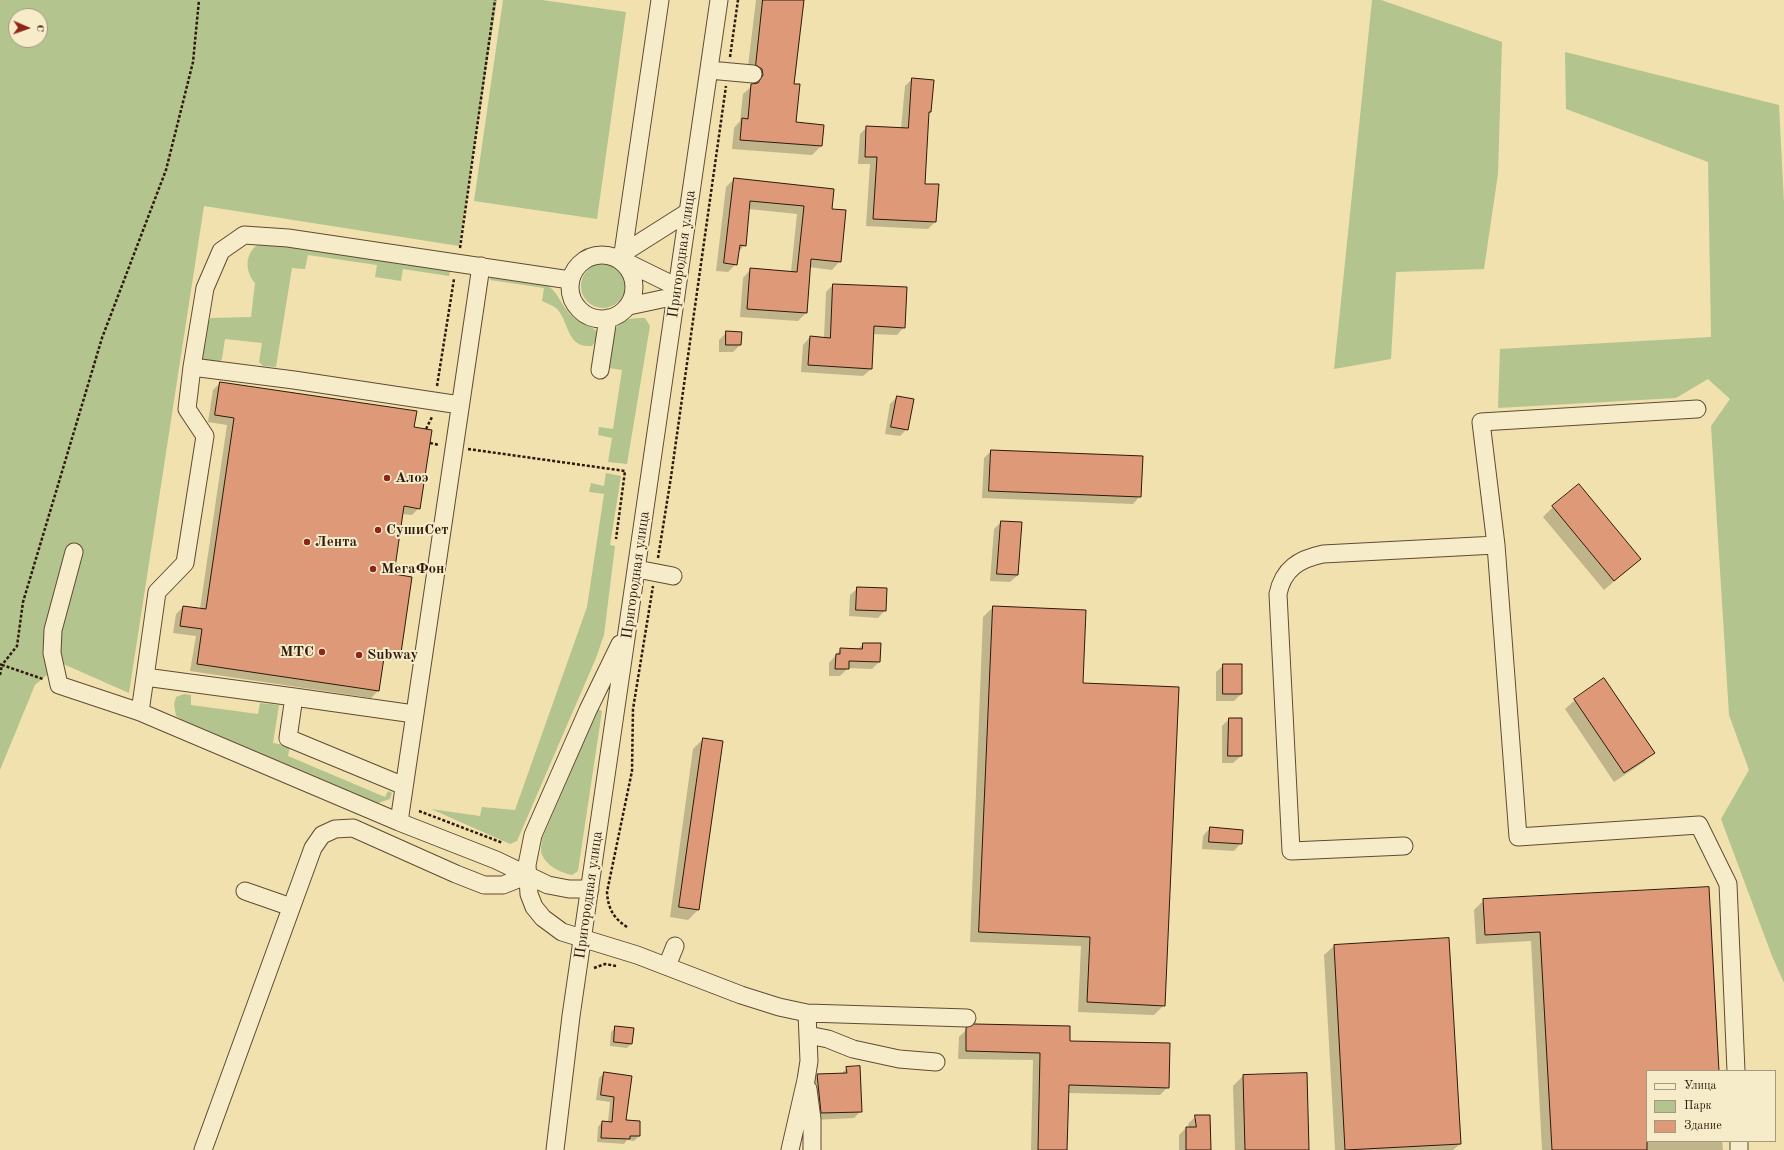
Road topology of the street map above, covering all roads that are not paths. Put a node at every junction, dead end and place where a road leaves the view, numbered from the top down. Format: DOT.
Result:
graph roads {
  1 [pos="660,0"];
  2 [pos="719,0"];
  3 [pos="709,70"];
  4 [pos="753,74"];
  5 [pos="688,212"];
  6 [pos="620,255"];
  7 [pos="481,266"];
  8 [pos="570,280"];
  9 [pos="676,291"];
  10 [pos="629,306"];
  11 [pos="608,318"];
  12 [pos="192,367"];
  13 [pos="600,370"];
  14 [pos="460,405"];
  15 [pos="1696,410"];
  16 [pos="1496,545"];
  17 [pos="74,552"];
  18 [pos="636,569"];
  19 [pos="673,576"];
  20 [pos="628,630"];
  21 [pos="145,678"];
  22 [pos="294,697"];
  23 [pos="140,712"];
  24 [pos="414,714"];
  25 [pos="404,786"];
  26 [pos="399,822"];
  27 [pos="1404,846"];
  28 [pos="528,875"];
  29 [pos="590,889"];
  30 [pos="245,891"];
  31 [pos="292,907"];
  32 [pos="583,939"];
  33 [pos="676,946"];
  34 [pos="667,966"];
  35 [pos="807,1013"];
  36 [pos="967,1018"];
  37 [pos="808,1035"];
  38 [pos="936,1062"];
  39 [pos="1736,1070"];
  40 [pos="806,1080"];
  41 [pos="204,1150"];
  42 [pos="555,1150"];
  43 [pos="790,1150"];
  44 [pos="812,1150"];
  1 -- 6 [label="street"];
  2 -- 3 [label="street, Пригородная улица"];
  3 -- 4 [label="street"];
  3 -- 5 [label="street, Пригородная улица"];
  5 -- 6 [label="street"];
  5 -- 9 [label="street, Пригородная улица"];
  6 -- 8 [label="street"];
  6 -- 9 [label="street"];
  6 -- 10 [label="street"];
  7 -- 8 [label="street"];
  7 -- 12 [label="street"];
  7 -- 14 [label="street"];
  8 -- 11 [label="street"];
  9 -- 10 [label="street"];
  9 -- 18 [label="street, Пригородная улица"];
  10 -- 11 [label="street"];
  11 -- 13 [label="street"];
  12 -- 14 [label="street"];
  12 -- 21 [label="street"];
  14 -- 24 [label="street"];
  15 -- 16 [label="street"];
  16 -- 27 [label="street"];
  16 -- 39 [label="street"];
  17 -- 23 [label="street"];
  18 -- 19 [label="street"];
  18 -- 20 [label="street, Пригородная улица"];
  20 -- 28 [label="street"];
  20 -- 29 [label="street, Пригородная улица"];
  21 -- 22 [label="street"];
  21 -- 23 [label="street"];
  22 -- 24 [label="street"];
  22 -- 25 [label="street"];
  23 -- 26 [label="street"];
  24 -- 25 [label="street"];
  25 -- 26 [label="street"];
  26 -- 28 [label="street"];
  28 -- 29 [label="street"];
  28 -- 31 [label="street"];
  28 -- 32 [label="street"];
  29 -- 32 [label="street, Пригородная улица"];
  30 -- 31 [label="street"];
  31 -- 41 [label="street"];
  32 -- 34 [label="street"];
  32 -- 42 [label="street, Пригородная улица"];
  33 -- 34 [label="street"];
  34 -- 35 [label="street"];
  35 -- 36 [label="street"];
  35 -- 37 [label="street"];
  37 -- 38 [label="street"];
  37 -- 40 [label="street"];
  40 -- 43 [label="street"];
  40 -- 44 [label="street"];
}
